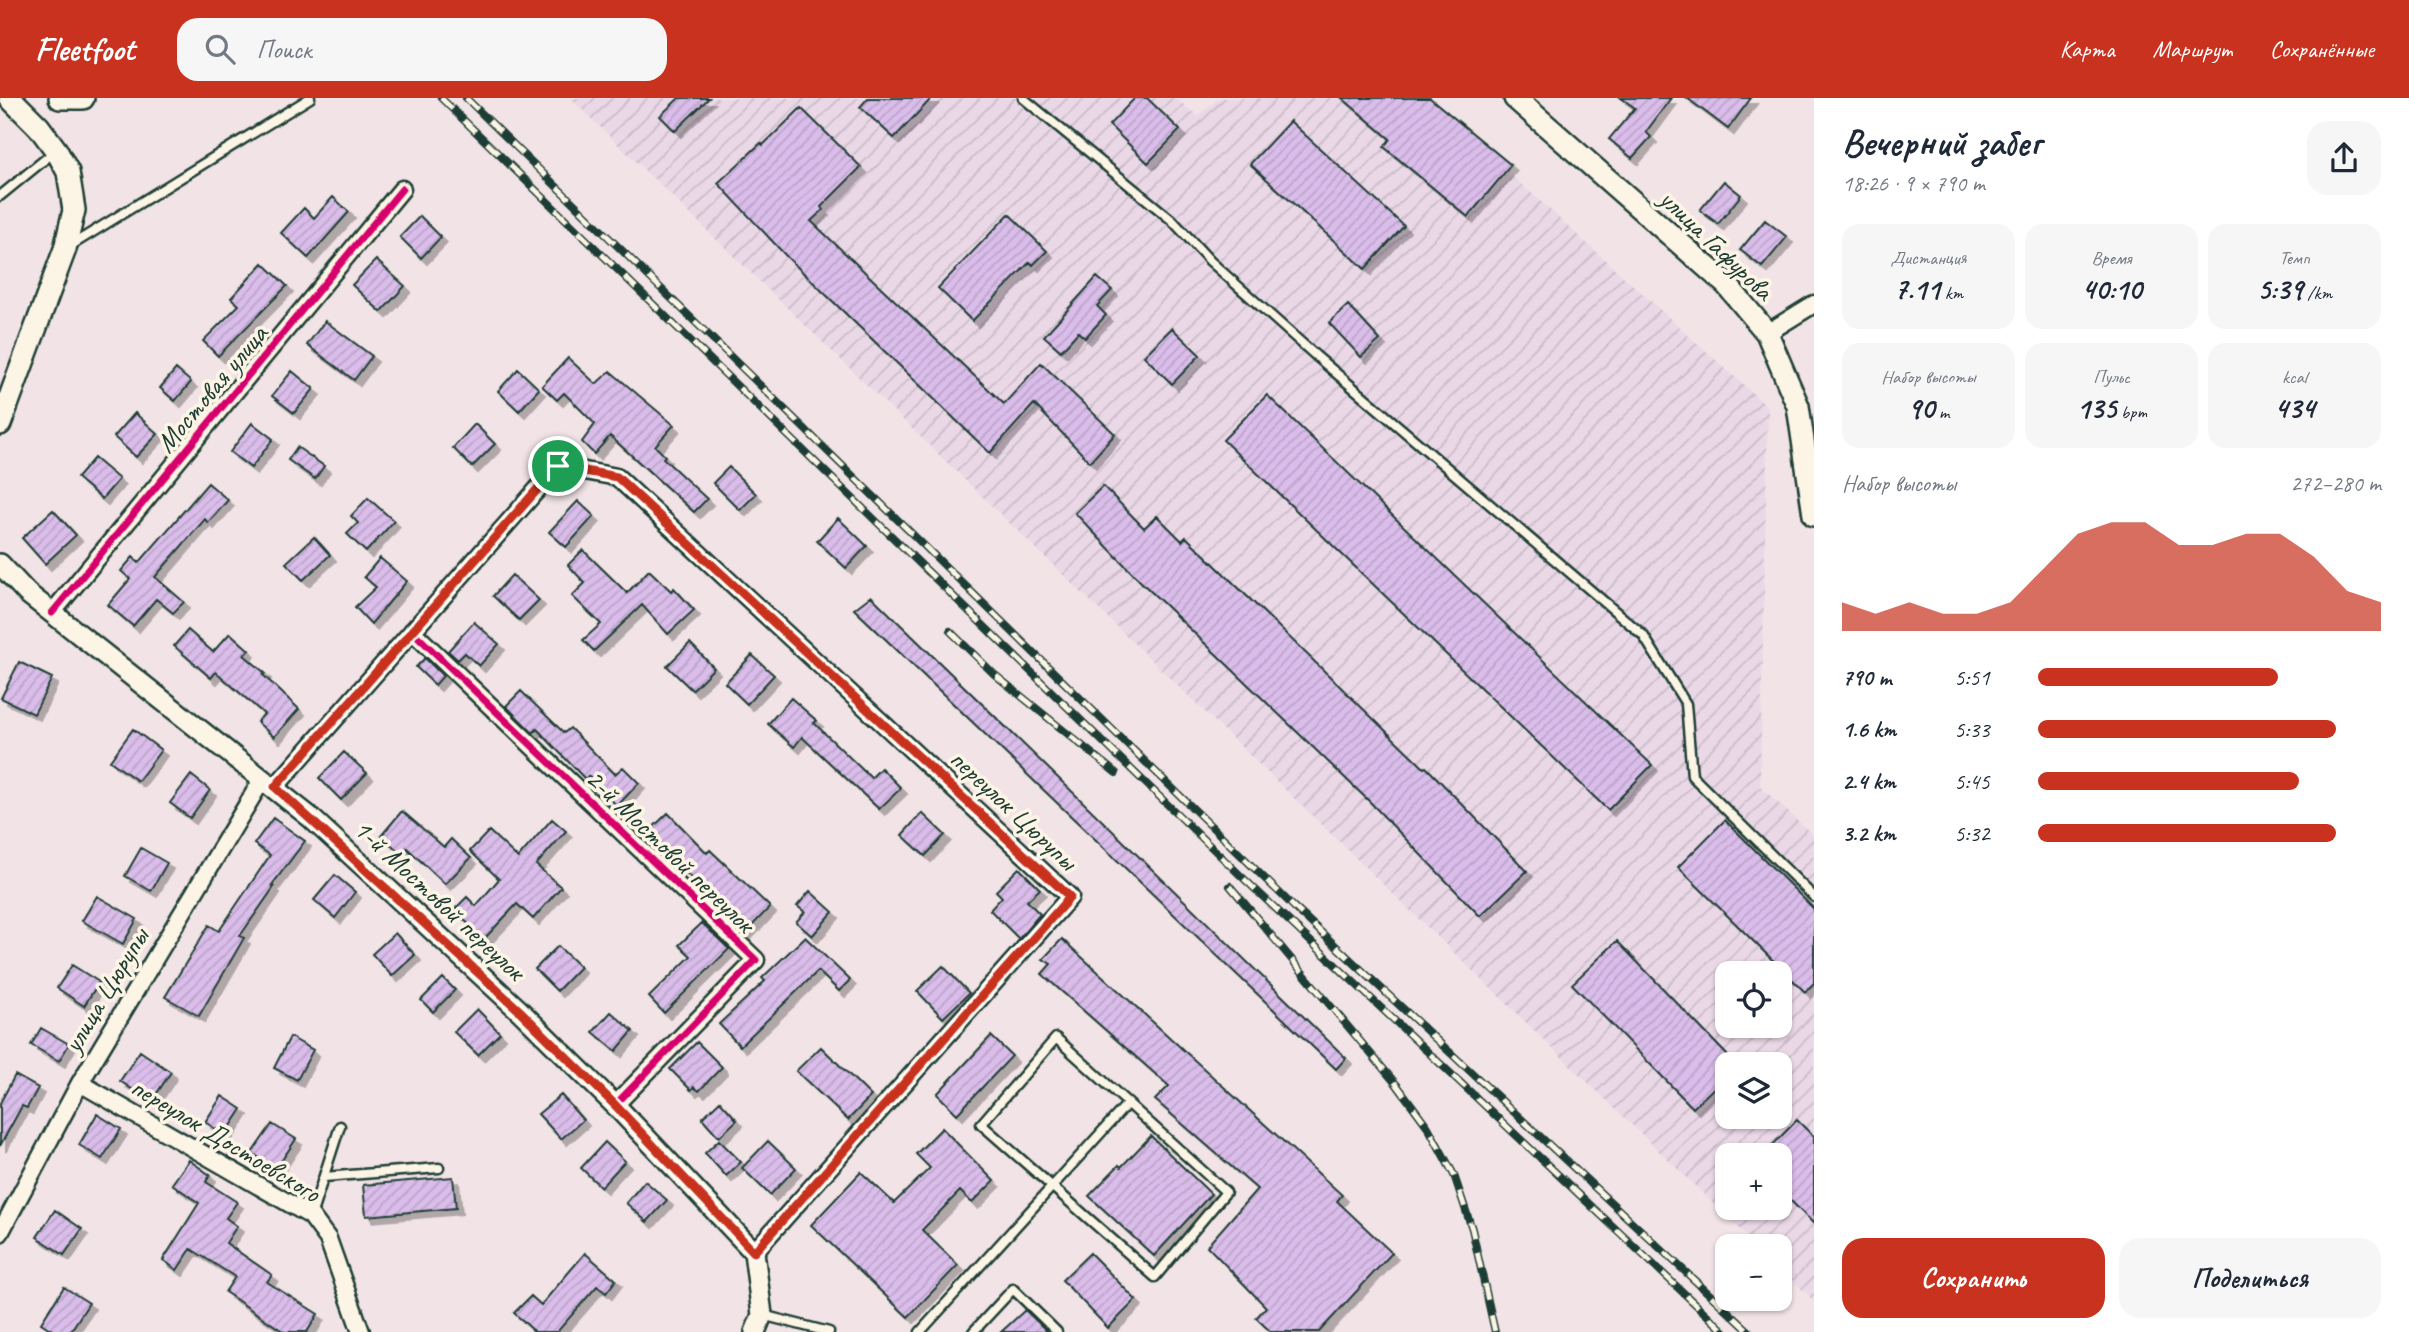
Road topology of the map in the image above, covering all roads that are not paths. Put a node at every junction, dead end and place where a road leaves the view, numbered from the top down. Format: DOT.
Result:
graph roads {
  1 [pos="10,98"];
  2 [pos="60,98"];
  3 [pos="83,98"];
  4 [pos="310,98"];
  5 [pos="1023,98"];
  6 [pos="1515,98"];
  7 [pos="56,150"];
  8 [pos="402,189"];
  9 [pos="0,196"];
  10 [pos="65,249"];
  11 [pos="1814,304"];
  12 [pos="1767,333"];
  13 [pos="0,424"];
  14 [pos="558,466"];
  15 [pos="1814,515"];
  16 [pos="0,564"];
  17 [pos="52,613"];
  18 [pos="412,631"];
  19 [pos="268,783"];
  20 [pos="1814,897"];
  21 [pos="80,1083"];
  22 [pos="1128,1103"];
  23 [pos="615,1105"];
  24 [pos="340,1126"];
  25 [pos="439,1168"];
  26 [pos="324,1177"];
  27 [pos="1051,1186"];
  28 [pos="311,1216"];
  29 [pos="0,1233"];
  30 [pos="754,1252"];
  31 [pos="758,1323"];
  32 [pos="361,1332"];
  33 [pos="829,1332"];
  34 [pos="920,1332"];
  35 [pos="973,1332"];
  36 [pos="1057,1332"];
  1 -- 7 [label="main road"];
  2 -- 3 [label="main road"];
  4 -- 10 [label="lane"];
  5 -- 20 [label="lane"];
  6 -- 12 [label="main road, улица Гафурова"];
  7 -- 9 [label="lane"];
  7 -- 10 [label="main road"];
  8 -- 17 [label="street, Мостовая улица"];
  10 -- 13 [label="main road"];
  11 -- 12 [label="street"];
  12 -- 15 [label="main road, улица Гафурова"];
  14 -- 18 [label="street, улица Цюрупы"];
  14 -- 30 [label="street, переулок Цюрупы"];
  16 -- 17 [label="street, 1-й Мостовой переулок"];
  17 -- 19 [label="street, 1-й Мостовой переулок"];
  18 -- 19 [label="street, улица Цюрупы"];
  18 -- 23 [label="street, 2-й Мостовой переулок"];
  19 -- 21 [label="street, улица Цюрупы"];
  19 -- 23 [label="street, 1-й Мостовой переулок"];
  21 -- 28 [label="street, переулок Достоевского"];
  21 -- 29 [label="street, улица Цюрупы"];
  22 -- 27 [label="lane"];
  22 -- 27 [label="lane"];
  22 -- 27 [label="lane"];
  23 -- 30 [label="street, 1-й Мостовой переулок"];
  24 -- 26 [label="lane"];
  25 -- 26 [label="lane"];
  26 -- 28 [label="lane"];
  27 -- 34 [label="lane"];
  28 -- 32 [label="street, переулок Достоевского"];
  30 -- 31 [label="street"];
  31 -- 33 [label="lane"];
  35 -- 36 [label="lane"];
}
